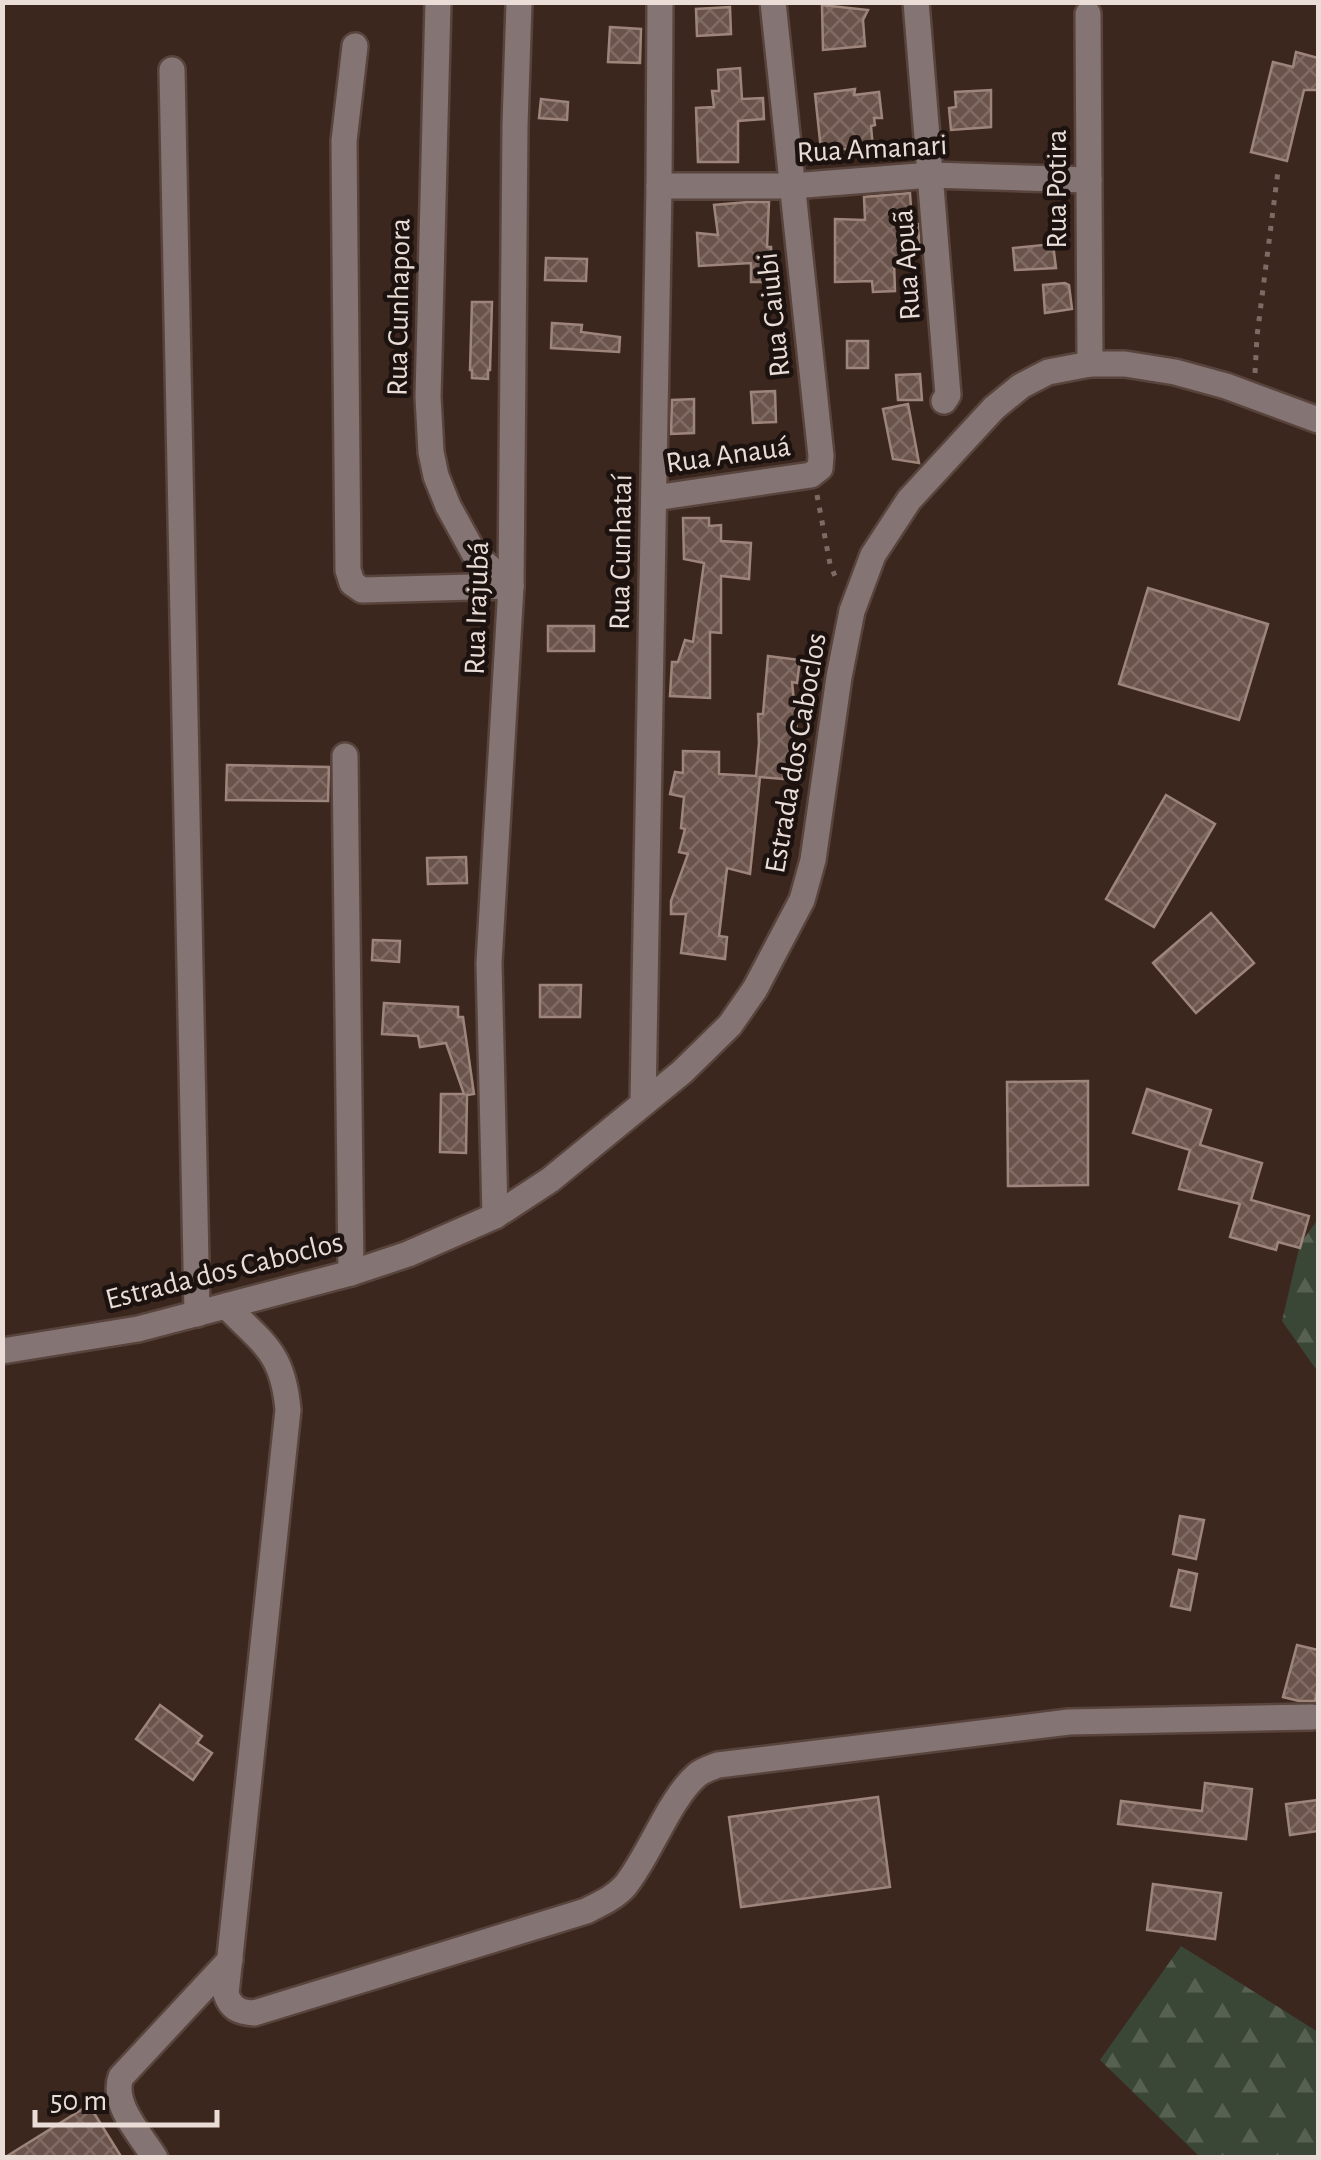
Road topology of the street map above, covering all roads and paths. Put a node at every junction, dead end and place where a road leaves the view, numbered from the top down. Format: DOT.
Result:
graph roads {
  1 [pos="438,2"];
  2 [pos="519,2"];
  3 [pos="660,2"];
  4 [pos="773,2"];
  5 [pos="916,2"];
  6 [pos="1088,14"];
  7 [pos="355,46"];
  8 [pos="172,70"];
  9 [pos="1278,170"];
  10 [pos="931,175"];
  11 [pos="1089,180"];
  12 [pos="659,186"];
  13 [pos="792,186"];
  14 [pos="1090,364"];
  15 [pos="1254,396"];
  16 [pos="944,401"];
  17 [pos="1318,420"];
  18 [pos="811,475"];
  19 [pos="654,498"];
  20 [pos="511,586"];
  21 [pos="852,610"];
  22 [pos="345,756"];
  23 [pos="643,1103"];
  24 [pos="495,1216"];
  25 [pos="351,1273"];
  26 [pos="226,1306"];
  27 [pos="197,1314"];
  28 [pos="2,1351"];
  29 [pos="1312,1716"];
  30 [pos="230,1960"];
  31 [pos="155,2158"];
  1 -- 20 [label="street, Rua Cunhapora"];
  2 -- 20 [label="street, Rua Irajubá"];
  3 -- 12 [label="street, Rua Cunhataí"];
  4 -- 13 [label="street, Rua Caiubi"];
  5 -- 10 [label="street, Rua Apuã"];
  6 -- 11 [label="street, Rua Potira"];
  7 -- 20 [label="street"];
  8 -- 27 [label="street"];
  9 -- 15 [label="path"];
  10 -- 11 [label="street, Rua Amanari"];
  10 -- 13 [label="street, Rua Amanari"];
  10 -- 16 [label="street, Rua Apuã"];
  11 -- 14 [label="street, Rua Potira"];
  12 -- 13 [label="street, Rua Amanari"];
  12 -- 19 [label="street, Rua Cunhataí"];
  13 -- 18 [label="street, Rua Caiubi"];
  14 -- 15 [label="street, Estrada dos Caboclos"];
  14 -- 21 [label="street, Estrada dos Caboclos"];
  15 -- 17 [label="street, Estrada dos Caboclos"];
  18 -- 19 [label="street, Rua Anauá"];
  18 -- 21 [label="path"];
  19 -- 23 [label="street, Rua Cunhataí"];
  20 -- 24 [label="street, Rua Irajubá"];
  21 -- 23 [label="street, Estrada dos Caboclos"];
  22 -- 25 [label="street"];
  23 -- 24 [label="street, Estrada dos Caboclos"];
  24 -- 25 [label="street, Estrada dos Caboclos"];
  25 -- 26 [label="street, Estrada dos Caboclos"];
  26 -- 27 [label="street, Estrada dos Caboclos"];
  26 -- 30 [label="street"];
  27 -- 28 [label="street, Estrada dos Caboclos"];
  29 -- 30 [label="street"];
  30 -- 31 [label="street"];
}
